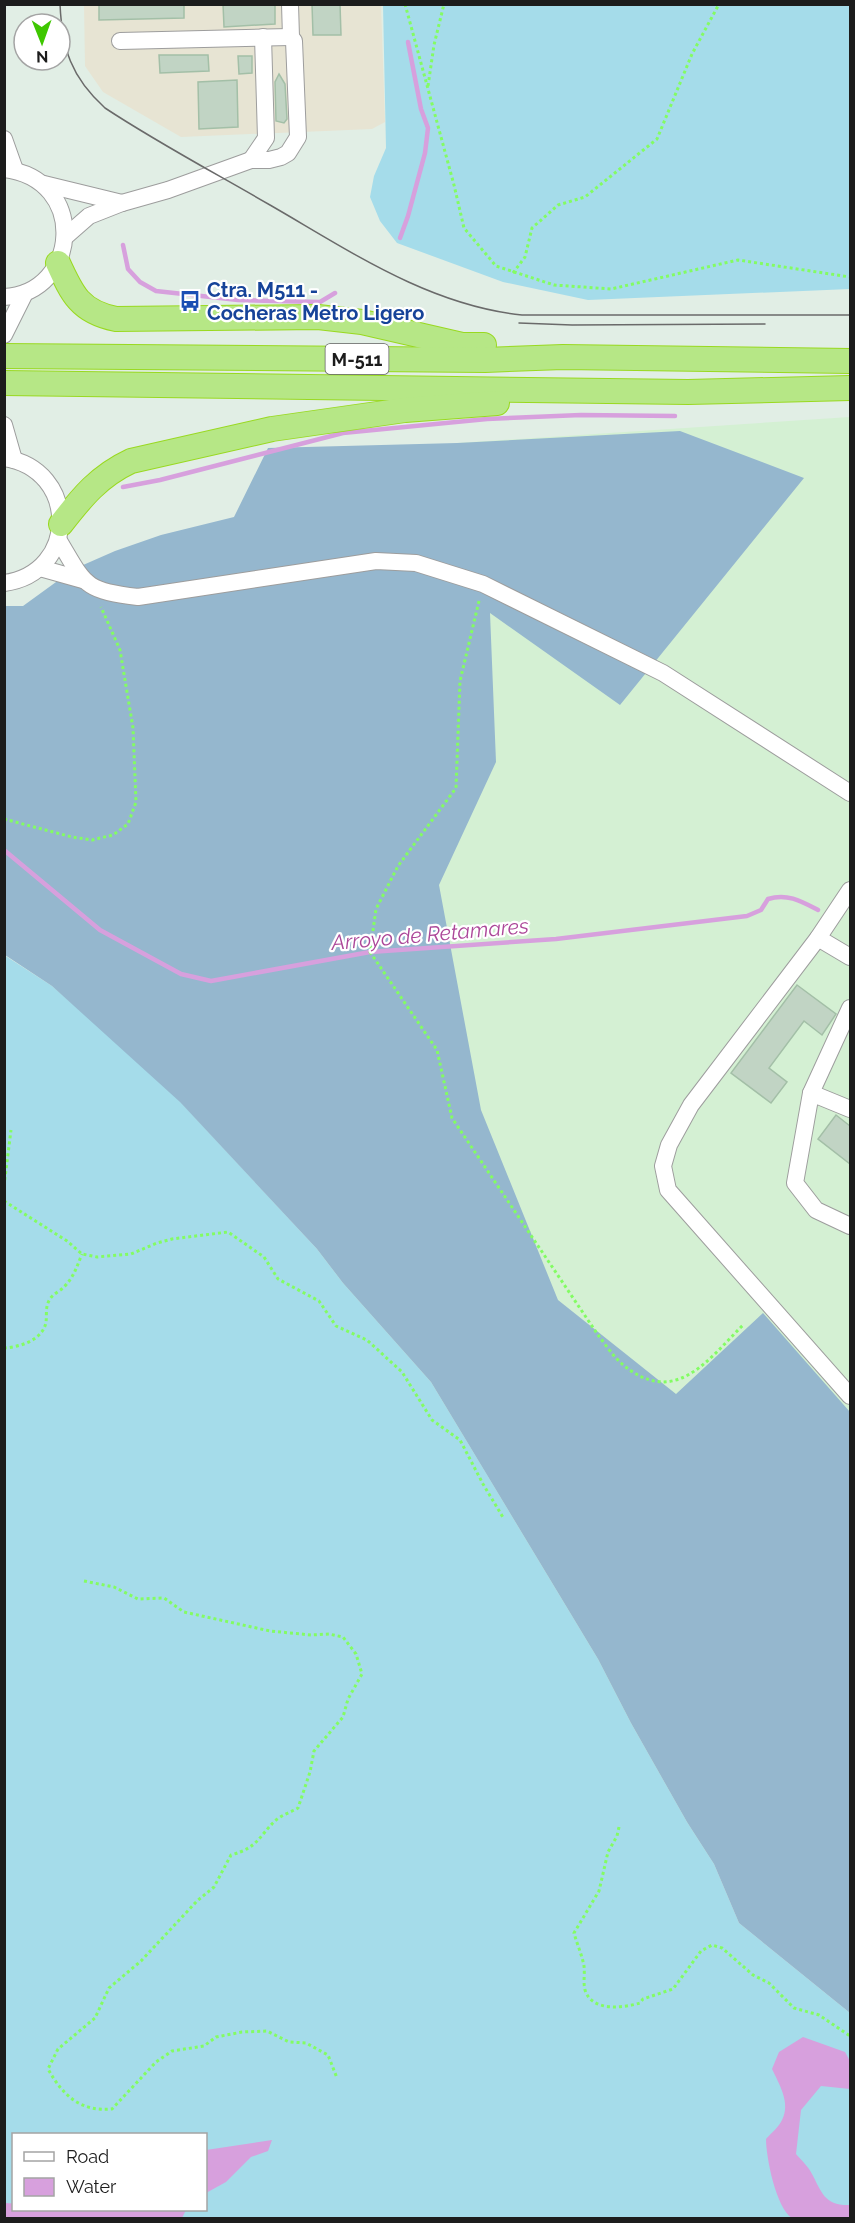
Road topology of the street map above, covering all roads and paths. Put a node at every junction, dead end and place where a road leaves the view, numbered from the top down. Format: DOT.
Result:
graph roads {
  1 [pos="290,4"];
  2 [pos="405,4"];
  3 [pos="444,4"];
  4 [pos="719,4"];
  5 [pos="263,37"];
  6 [pos="291,37"];
  7 [pos="120,41"];
  8 [pos="428,88"];
  9 [pos="4,139"];
  10 [pos="251,160"];
  11 [pos="10,170"];
  12 [pos="45,184"];
  13 [pos="122,203"];
  14 [pos="65,237"];
  15 [pos="58,262"];
  16 [pos="513,273"];
  17 [pos="850,277"];
  18 [pos="25,292"];
  19 [pos="4,297"];
  20 [pos="4,335"];
  21 [pos="4,356"];
  22 [pos="563,357"];
  23 [pos="850,361"];
  24 [pos="4,383"];
  25 [pos="850,388"];
  26 [pos="688,392"];
  27 [pos="4,425"];
  28 [pos="9,459"];
  29 [pos="60,532"];
  30 [pos="40,568"];
  31 [pos="4,584"];
  32 [pos="86,584"];
  33 [pos="483,584"];
  34 [pos="850,793"];
  35 [pos="4,819"];
  36 [pos="850,890"];
  37 [pos="818,938"];
  38 [pos="850,957"];
  39 [pos="850,1008"];
  40 [pos="811,1093"];
  41 [pos="850,1109"];
  42 [pos="11,1130"];
  43 [pos="4,1186"];
  44 [pos="4,1201"];
  45 [pos="850,1226"];
  46 [pos="82,1254"];
  47 [pos="743,1325"];
  48 [pos="4,1348"];
  49 [pos="850,1396"];
  50 [pos="504,1518"];
  51 [pos="84,1581"];
  52 [pos="619,1827"];
  53 [pos="850,2036"];
  54 [pos="336,2078"];
  1 -- 6 [label="street"];
  2 -- 8 [label="path"];
  3 -- 8 [label="path"];
  4 -- 16 [label="path"];
  5 -- 6 [label="street"];
  5 -- 7 [label="street"];
  5 -- 10 [label="street"];
  6 -- 10 [label="street"];
  8 -- 16 [label="path"];
  9 -- 11 [label="street"];
  10 -- 13 [label="street"];
  11 -- 12 [label="street"];
  12 -- 13 [label="street"];
  12 -- 14 [label="street"];
  13 -- 14 [label="street"];
  14 -- 15 [label="street"];
  15 -- 18 [label="street"];
  15 -- 22 [label="highway"];
  16 -- 17 [label="path"];
  18 -- 19 [label="street"];
  18 -- 20 [label="street"];
  21 -- 22 [label="highway, M-511"];
  22 -- 23 [label="highway, M-511"];
  24 -- 26 [label="highway, M-511"];
  25 -- 26 [label="highway, M-511"];
  26 -- 29 [label="highway"];
  27 -- 28 [label="street"];
  28 -- 29 [label="street"];
  29 -- 30 [label="street"];
  29 -- 32 [label="street"];
  30 -- 31 [label="street"];
  30 -- 32 [label="street"];
  32 -- 33 [label="street"];
  32 -- 35 [label="path"];
  33 -- 34 [label="street"];
  33 -- 47 [label="path"];
  36 -- 37 [label="street"];
  37 -- 38 [label="street"];
  37 -- 49 [label="street"];
  39 -- 40 [label="street"];
  40 -- 41 [label="street"];
  40 -- 45 [label="street"];
  42 -- 43 [label="path"];
  44 -- 46 [label="path"];
  46 -- 48 [label="path"];
  46 -- 50 [label="path"];
  51 -- 54 [label="path"];
  52 -- 53 [label="path"];
}
